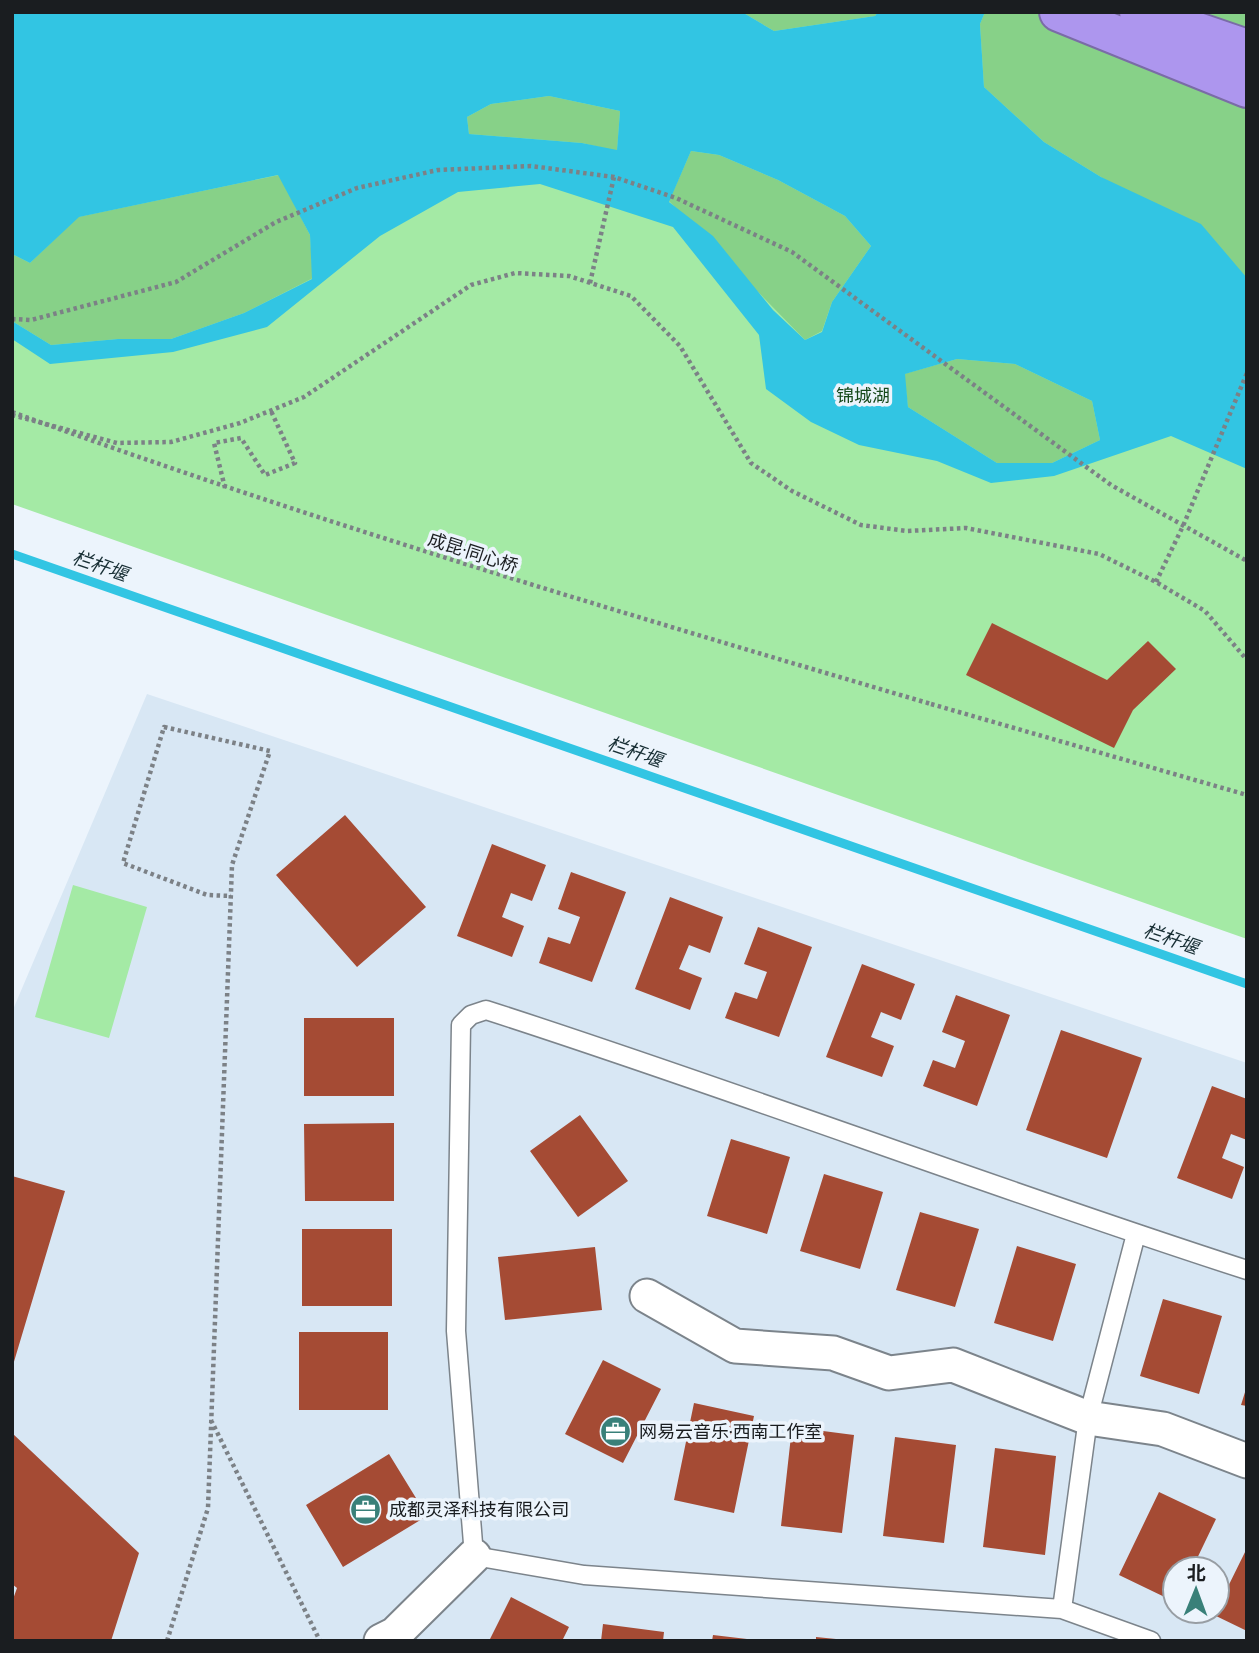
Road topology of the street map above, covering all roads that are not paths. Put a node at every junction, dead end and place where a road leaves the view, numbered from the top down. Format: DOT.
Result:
graph roads {
  1 [pos="1059,12"];
  2 [pos="1139,12"];
  3 [pos="1247,49"];
  4 [pos="1247,88"];
  5 [pos="1136,1234"];
  6 [pos="1247,1270"];
  7 [pos="647,1296"];
  8 [pos="1088,1418"];
  9 [pos="1247,1461"];
  10 [pos="474,1556"];
  11 [pos="1062,1609"];
  12 [pos="381,1641"];
  13 [pos="1151,1641"];
  1 -- 4 [label="highway"];
  2 -- 3 [label="highway"];
  5 -- 6 [label="lane"];
  5 -- 8 [label="lane"];
  5 -- 10 [label="lane"];
  7 -- 8 [label="street"];
  8 -- 9 [label="street"];
  8 -- 11 [label="lane"];
  10 -- 11 [label="lane"];
  10 -- 12 [label="street"];
  11 -- 13 [label="lane"];
}
